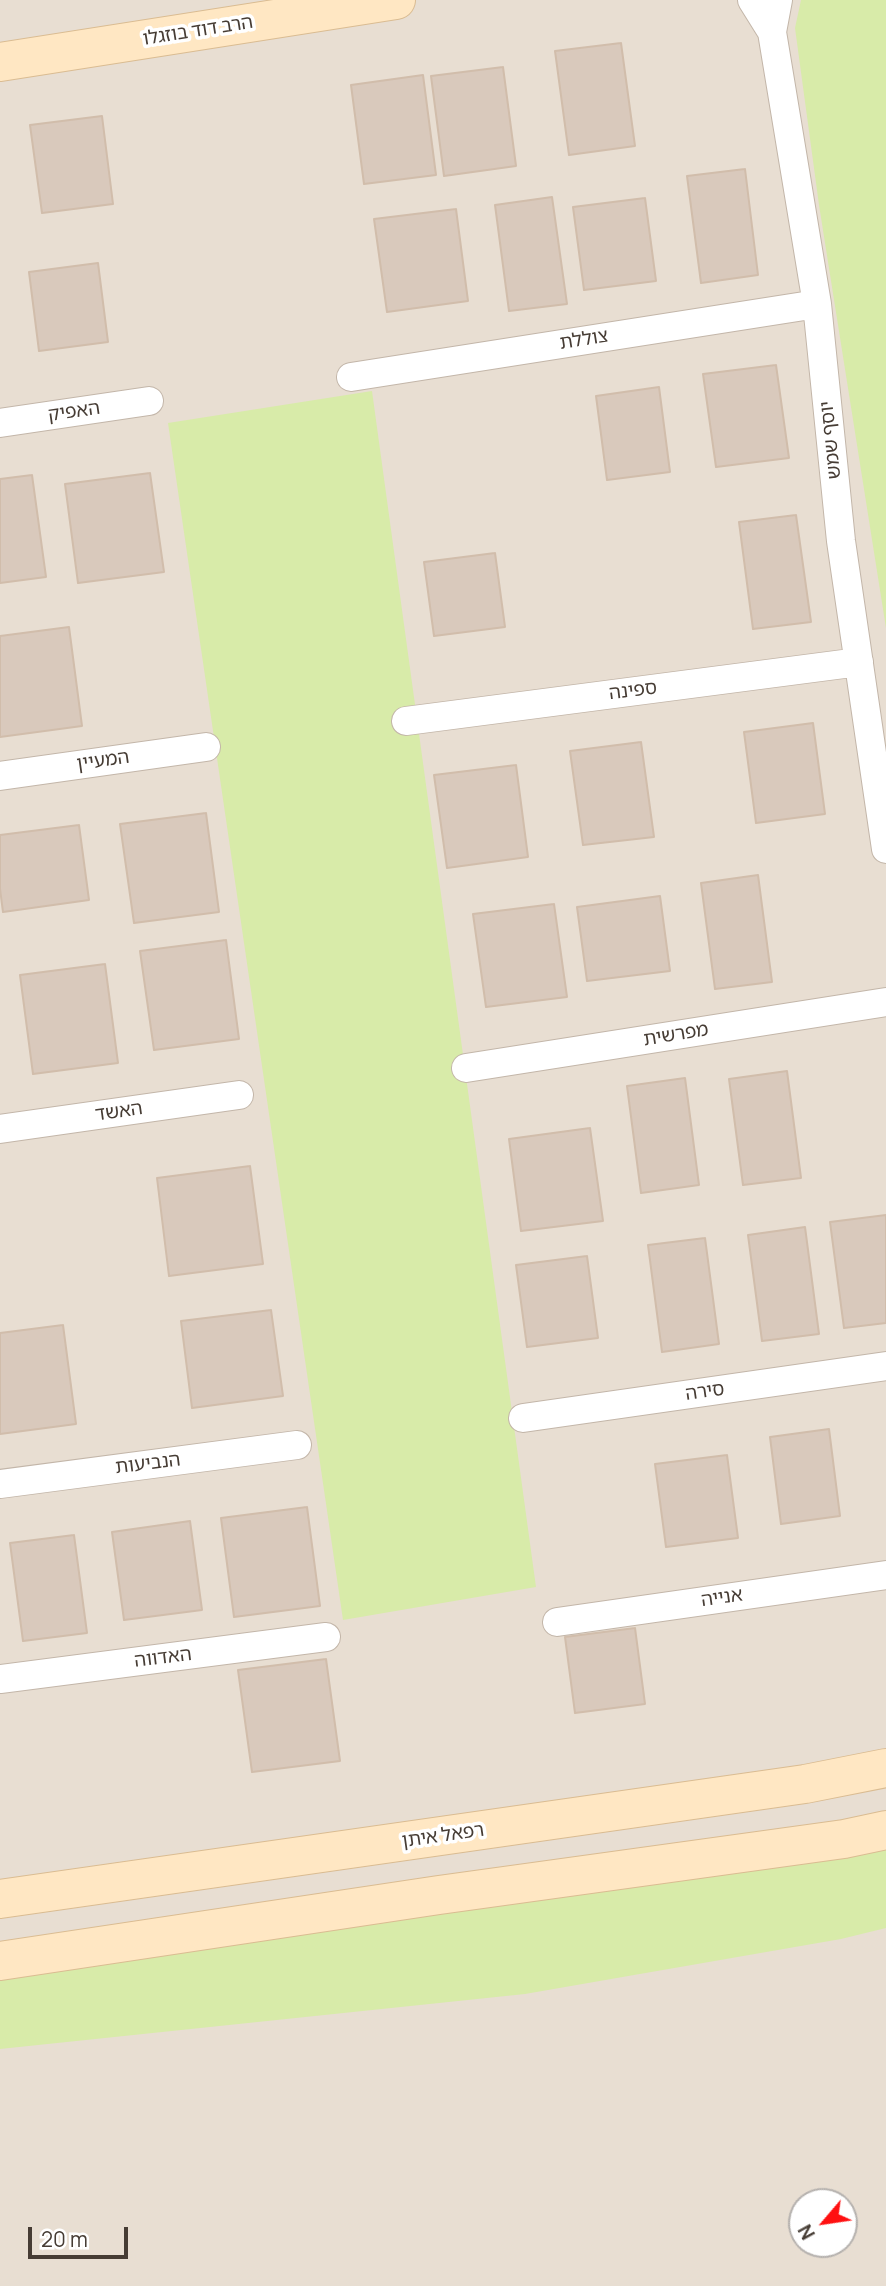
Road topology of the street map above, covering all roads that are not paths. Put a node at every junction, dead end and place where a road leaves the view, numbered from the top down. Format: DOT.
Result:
graph roads {
  1 [pos="396,0"];
  2 [pos="752,0"];
  3 [pos="778,0"];
  4 [pos="772,32"];
  5 [pos="0,62"];
  6 [pos="817,304"];
  7 [pos="351,377"];
  8 [pos="149,401"];
  9 [pos="0,423"];
  10 [pos="859,662"];
  11 [pos="407,720"];
  12 [pos="206,747"];
  13 [pos="0,775"];
  14 [pos="886,849"];
  15 [pos="886,1002"];
  16 [pos="466,1068"];
  17 [pos="239,1095"];
  18 [pos="0,1129"];
  19 [pos="886,1366"];
  20 [pos="523,1418"];
  21 [pos="297,1445"];
  22 [pos="0,1484"];
  23 [pos="886,1575"];
  24 [pos="557,1622"];
  25 [pos="326,1637"];
  26 [pos="0,1679"];
  27 [pos="886,1768"];
  28 [pos="886,1830"];
  29 [pos="0,1899"];
  30 [pos="0,1961"];
  1 -- 5 [label="street, הרב דוד בוזגלו"];
  2 -- 4 [label="street, יוסף שמש"];
  3 -- 4 [label="street, יוסף שמש"];
  4 -- 6 [label="street, יוסף שמש"];
  6 -- 7 [label="street, צוללת"];
  6 -- 10 [label="street, יוסף שמש"];
  8 -- 9 [label="street, האפיק"];
  10 -- 11 [label="street, ספינה"];
  10 -- 14 [label="street, יוסף שמש"];
  12 -- 13 [label="street, המעיין"];
  15 -- 16 [label="street, מפרשית"];
  17 -- 18 [label="street, האשד"];
  19 -- 20 [label="street, סירה"];
  21 -- 22 [label="street, הנביעות"];
  23 -- 24 [label="street, אנייה"];
  25 -- 26 [label="street, האדווה"];
  27 -- 29 [label="street, רפאל איתן"];
  28 -- 30 [label="street"];
}
